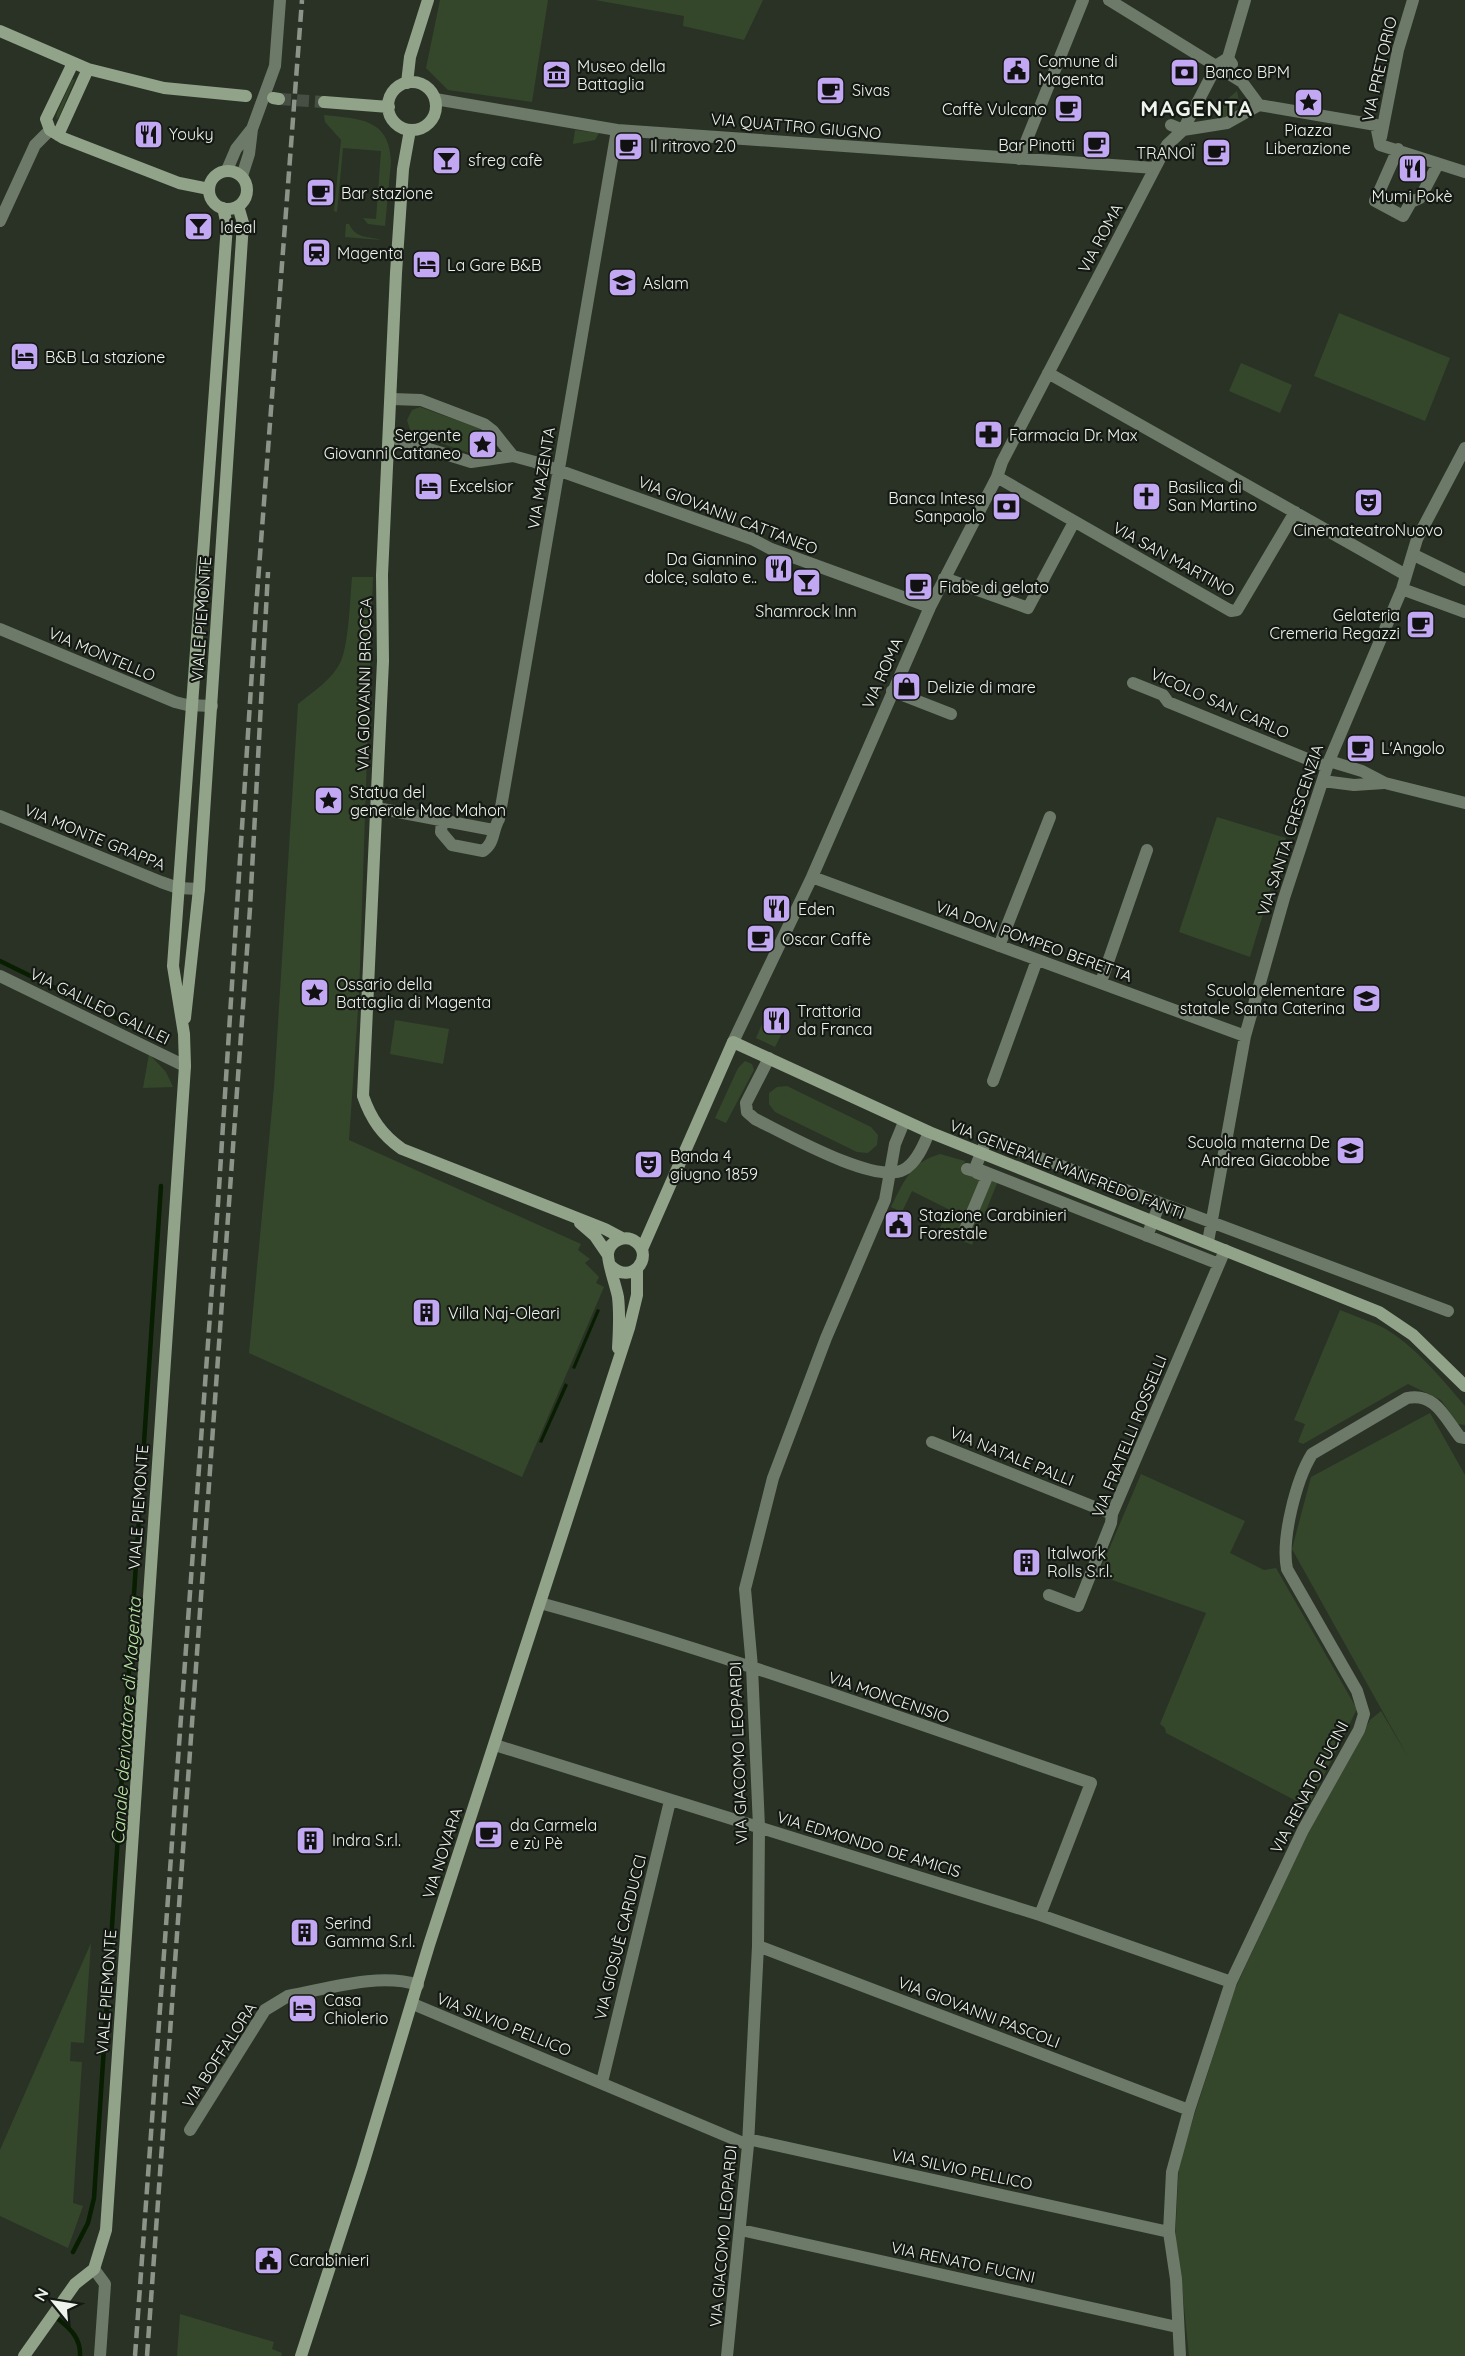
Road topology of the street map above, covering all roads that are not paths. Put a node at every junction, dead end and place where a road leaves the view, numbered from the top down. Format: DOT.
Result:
graph roads {
  1 [pos="280,0"];
  2 [pos="428,0"];
  3 [pos="1083,0"];
  4 [pos="1109,0"];
  5 [pos="1245,0"];
  6 [pos="1413,0"];
  7 [pos="0,31"];
  8 [pos="1228,58"];
  9 [pos="73,63"];
  10 [pos="1217,65"];
  11 [pos="88,69"];
  12 [pos="1242,81"];
  13 [pos="408,83"];
  14 [pos="246,96"];
  15 [pos="435,99"];
  16 [pos="324,102"];
  17 [pos="1259,105"];
  18 [pos="388,107"];
  19 [pos="1177,127"];
  20 [pos="252,129"];
  21 [pos="410,130"];
  22 [pos="617,130"];
  23 [pos="54,133"];
  24 [pos="1380,144"];
  25 [pos="1398,149"];
  26 [pos="1019,159"];
  27 [pos="1438,164"];
  28 [pos="1155,168"];
  29 [pos="227,170"];
  30 [pos="1465,172"];
  31 [pos="242,176"];
  32 [pos="208,189"];
  33 [pos="238,206"];
  34 [pos="224,208"];
  35 [pos="0,221"];
  36 [pos="1048,373"];
  37 [pos="392,399"];
  38 [pos="390,436"];
  39 [pos="1465,448"];
  40 [pos="513,456"];
  41 [pos="559,470"];
  42 [pos="997,477"];
  43 [pos="1295,512"];
  44 [pos="1074,522"];
  45 [pos="1414,555"];
  46 [pos="1406,575"];
  47 [pos="944,578"];
  48 [pos="1465,580"];
  49 [pos="1402,589"];
  50 [pos="930,607"];
  51 [pos="1465,612"];
  52 [pos="0,629"];
  53 [pos="1133,683"];
  54 [pos="892,691"];
  55 [pos="192,705"];
  56 [pos="212,706"];
  57 [pos="951,714"];
  58 [pos="1328,764"];
  59 [pos="1323,781"];
  60 [pos="1385,783"];
  61 [pos="1465,803"];
  62 [pos="377,808"];
  63 [pos="0,816"];
  64 [pos="1050,817"];
  65 [pos="442,821"];
  66 [pos="493,830"];
  67 [pos="1147,850"];
  68 [pos="812,877"];
  69 [pos="178,888"];
  70 [pos="199,889"];
  71 [pos="999,946"];
  72 [pos="1037,960"];
  73 [pos="0,976"];
  74 [pos="1101,982"];
  75 [pos="184,1034"];
  76 [pos="1245,1036"];
  77 [pos="733,1041"];
  78 [pos="769,1058"];
  79 [pos="185,1066"];
  80 [pos="993,1082"];
  81 [pos="904,1122"];
  82 [pos="929,1132"];
  83 [pos="981,1154"];
  84 [pos="972,1169"];
  85 [pos="890,1174"];
  86 [pos="1160,1203"];
  87 [pos="572,1217"];
  88 [pos="1153,1220"];
  89 [pos="1212,1223"];
  90 [pos="964,1232"];
  91 [pos="1147,1236"];
  92 [pos="633,1242"];
  93 [pos="1208,1242"];
  94 [pos="1226,1250"];
  95 [pos="609,1260"];
  96 [pos="1219,1264"];
  97 [pos="637,1269"];
  98 [pos="1448,1311"];
  99 [pos="617,1361"];
  100 [pos="1465,1386"];
  101 [pos="1462,1437"];
  102 [pos="932,1442"];
  103 [pos="1465,1451"];
  104 [pos="1112,1514"];
  105 [pos="1049,1595"];
  106 [pos="540,1604"];
  107 [pos="752,1667"];
  108 [pos="495,1745"];
  109 [pos="670,1800"];
  110 [pos="759,1827"];
  111 [pos="1040,1915"];
  112 [pos="758,1946"];
  113 [pos="1231,1982"];
  114 [pos="418,1985"];
  115 [pos="413,2004"];
  116 [pos="602,2082"];
  117 [pos="1189,2110"];
  118 [pos="190,2130"];
  119 [pos="748,2142"];
  120 [pos="741,2230"];
  121 [pos="1169,2232"];
  122 [pos="94,2269"];
  123 [pos="1177,2327"];
  124 [pos="24,2356"];
  125 [pos="100,2356"];
  126 [pos="301,2356"];
  127 [pos="728,2356"];
  128 [pos="1180,2356"];
  1 -- 20 [label="street"];
  2 -- 13 [label="street"];
  3 -- 26 [label="street"];
  4 -- 10 [label="street"];
  5 -- 8 [label="street"];
  6 -- 24 [label="street, VIA PRETORIO"];
  7 -- 9 [label="street"];
  8 -- 10 [label="street"];
  8 -- 12 [label="street"];
  9 -- 11 [label="street"];
  9 -- 23 [label="street"];
  10 -- 12 [label="street"];
  10 -- 19 [label="street"];
  11 -- 14 [label="street"];
  11 -- 23 [label="street"];
  12 -- 17 [label="street"];
  13 -- 15 [label="street"];
  13 -- 18 [label="street"];
  15 -- 21 [label="street"];
  15 -- 22 [label="street, VIA QUATTRO GIUGNO"];
  16 -- 18 [label="street"];
  17 -- 19 [label="street"];
  17 -- 24 [label="street"];
  18 -- 21 [label="street"];
  19 -- 28 [label="street, VIA ROMA"];
  20 -- 29 [label="street"];
  20 -- 31 [label="street"];
  21 -- 37 [label="street, VIA GIOVANNI BROCCA"];
  22 -- 26 [label="street, VIA QUATTRO GIUGNO"];
  22 -- 41 [label="street, VIA MAZENTA"];
  23 -- 32 [label="street"];
  23 -- 35 [label="street"];
  24 -- 25 [label="street"];
  25 -- 27 [label="street"];
  25 -- 27 [label="street"];
  26 -- 28 [label="street, VIA QUATTRO GIUGNO"];
  27 -- 30 [label="street"];
  28 -- 36 [label="street, VIA ROMA"];
  29 -- 31 [label="street"];
  29 -- 32 [label="street"];
  31 -- 33 [label="street"];
  32 -- 34 [label="street"];
  33 -- 34 [label="street"];
  33 -- 56 [label="street, VIALE PIEMONTE"];
  34 -- 55 [label="street, VIALE PIEMONTE"];
  36 -- 42 [label="street, VIA ROMA"];
  36 -- 43 [label="street"];
  37 -- 38 [label="street, VIA GIOVANNI BROCCA"];
  37 -- 40 [label="street"];
  38 -- 40 [label="street, VIA GIOVANNI CATTANEO"];
  38 -- 62 [label="street, VIA GIOVANNI BROCCA"];
  39 -- 45 [label="street, VIA SANTA CRESCENZIA"];
  40 -- 41 [label="street, VIA GIOVANNI CATTANEO"];
  41 -- 50 [label="street, VIA GIOVANNI CATTANEO"];
  41 -- 66 [label="street, VIA MAZENTA"];
  42 -- 44 [label="street, VIA SAN MARTINO"];
  42 -- 47 [label="street, VIA ROMA"];
  43 -- 44 [label="street, VIA SAN MARTINO"];
  43 -- 46 [label="street"];
  44 -- 47 [label="street"];
  45 -- 46 [label="street, VIA SANTA CRESCENZIA"];
  45 -- 48 [label="street"];
  46 -- 49 [label="street, VIA SANTA CRESCENZIA"];
  47 -- 50 [label="street, VIA ROMA"];
  49 -- 51 [label="street"];
  49 -- 58 [label="street, VIA SANTA CRESCENZIA"];
  50 -- 54 [label="street, VIA ROMA"];
  52 -- 55 [label="street, VIA MONTELLO"];
  53 -- 58 [label="street, VICOLO SAN CARLO"];
  54 -- 57 [label="street"];
  54 -- 68 [label="street, VIA ROMA"];
  55 -- 56 [label="street, VIA MONTELLO"];
  55 -- 69 [label="street, VIALE PIEMONTE"];
  56 -- 70 [label="street, VIALE PIEMONTE"];
  58 -- 59 [label="street, VIA SANTA CRESCENZIA"];
  58 -- 60 [label="street, VICOLO SAN CARLO"];
  59 -- 60 [label="street"];
  59 -- 76 [label="street, VIA SANTA CRESCENZIA"];
  60 -- 61 [label="street"];
  62 -- 65 [label="street"];
  62 -- 87 [label="street, VIA GIOVANNI BROCCA"];
  63 -- 69 [label="street, VIA MONTE GRAPPA"];
  64 -- 71 [label="street"];
  65 -- 66 [label="street"];
  65 -- 66 [label="street, VIA MAZENTA"];
  67 -- 74 [label="street"];
  68 -- 71 [label="street, VIA DON POMPEO BERETTA"];
  68 -- 77 [label="street, VIA ROMA"];
  69 -- 70 [label="street, VIA MONTE GRAPPA"];
  69 -- 75 [label="street, VIALE PIEMONTE"];
  70 -- 75 [label="street, VIALE PIEMONTE"];
  71 -- 72 [label="street, VIA DON POMPEO BERETTA"];
  72 -- 74 [label="street, VIA DON POMPEO BERETTA"];
  72 -- 80 [label="street"];
  73 -- 79 [label="street, VIA GALILEO GALILEI"];
  74 -- 76 [label="street, VIA DON POMPEO BERETTA"];
  75 -- 79 [label="street, VIALE PIEMONTE"];
  76 -- 89 [label="street, VIA SANTA CRESCENZIA"];
  77 -- 78 [label="street, VIA GENERALE MANFREDO FANTI"];
  77 -- 92 [label="street, VIA ROMA"];
  78 -- 81 [label="street, VIA GENERALE MANFREDO FANTI"];
  78 -- 85 [label="street"];
  79 -- 122 [label="street, VIALE PIEMONTE"];
  81 -- 82 [label="street, VIA GENERALE MANFREDO FANTI"];
  81 -- 85 [label="street, VIA GIACOMO LEOPARDI"];
  82 -- 83 [label="street, VIA GENERALE MANFREDO FANTI"];
  82 -- 85 [label="street"];
  83 -- 84 [label="street"];
  83 -- 86 [label="street"];
  83 -- 88 [label="street, VIA GENERALE MANFREDO FANTI"];
  84 -- 90 [label="street"];
  84 -- 91 [label="street"];
  85 -- 107 [label="street, VIA GIACOMO LEOPARDI"];
  86 -- 88 [label="street"];
  86 -- 89 [label="street"];
  87 -- 92 [label="street, VIA GIOVANNI BROCCA"];
  87 -- 95 [label="street, VIA GIOVANNI BROCCA"];
  88 -- 91 [label="street"];
  88 -- 93 [label="street, VIA GENERALE MANFREDO FANTI"];
  89 -- 93 [label="street, VIA SANTA CRESCENZIA"];
  89 -- 98 [label="street"];
  91 -- 96 [label="street"];
  92 -- 95 [label="street"];
  92 -- 97 [label="street"];
  93 -- 94 [label="street, VIA GENERALE MANFREDO FANTI"];
  94 -- 96 [label="street, VIA FRATELLI ROSSELLI"];
  94 -- 100 [label="street, VIA GENERALE MANFREDO FANTI"];
  95 -- 97 [label="street"];
  95 -- 99 [label="street, VIA NOVARA"];
  96 -- 104 [label="street, VIA FRATELLI ROSSELLI"];
  97 -- 99 [label="street, VIA NOVARA"];
  99 -- 106 [label="street, VIA NOVARA"];
  101 -- 103 [label="street, VIA RENATO FUCINI"];
  101 -- 113 [label="street, VIA RENATO FUCINI"];
  102 -- 104 [label="street, VIA NATALE PALLI"];
  104 -- 105 [label="street, VIA FRATELLI ROSSELLI"];
  106 -- 107 [label="street, VIA MONCENISIO"];
  106 -- 108 [label="street, VIA NOVARA"];
  107 -- 110 [label="street, VIA GIACOMO LEOPARDI"];
  107 -- 111 [label="street, VIA MONCENISIO"];
  108 -- 109 [label="street, VIA EDMONDO DE AMICIS"];
  108 -- 114 [label="street, VIA NOVARA"];
  109 -- 110 [label="street, VIA EDMONDO DE AMICIS"];
  109 -- 116 [label="street, VIA GIOSUÈ CARDUCCI"];
  110 -- 111 [label="street, VIA EDMONDO DE AMICIS"];
  110 -- 112 [label="street, VIA GIACOMO LEOPARDI"];
  111 -- 113 [label="street, VIA EDMONDO DE AMICIS"];
  112 -- 117 [label="street, VIA GIOVANNI PASCOLI"];
  112 -- 119 [label="street, VIA GIACOMO LEOPARDI"];
  113 -- 117 [label="street, VIA RENATO FUCINI"];
  114 -- 115 [label="street, VIA NOVARA"];
  114 -- 118 [label="street, VIA BOFFALORA"];
  115 -- 116 [label="street, VIA SILVIO PELLICO"];
  115 -- 126 [label="street, VIA NOVARA"];
  116 -- 119 [label="street, VIA SILVIO PELLICO"];
  117 -- 121 [label="street, VIA RENATO FUCINI"];
  119 -- 120 [label="street, VIA GIACOMO LEOPARDI"];
  119 -- 121 [label="street, VIA SILVIO PELLICO"];
  120 -- 123 [label="street, VIA RENATO FUCINI"];
  120 -- 127 [label="street, VIA GIACOMO LEOPARDI"];
  121 -- 123 [label="street, VIA RENATO FUCINI"];
  122 -- 124 [label="street"];
  122 -- 125 [label="street"];
  123 -- 128 [label="street, VIA RENATO FUCINI"];
}
